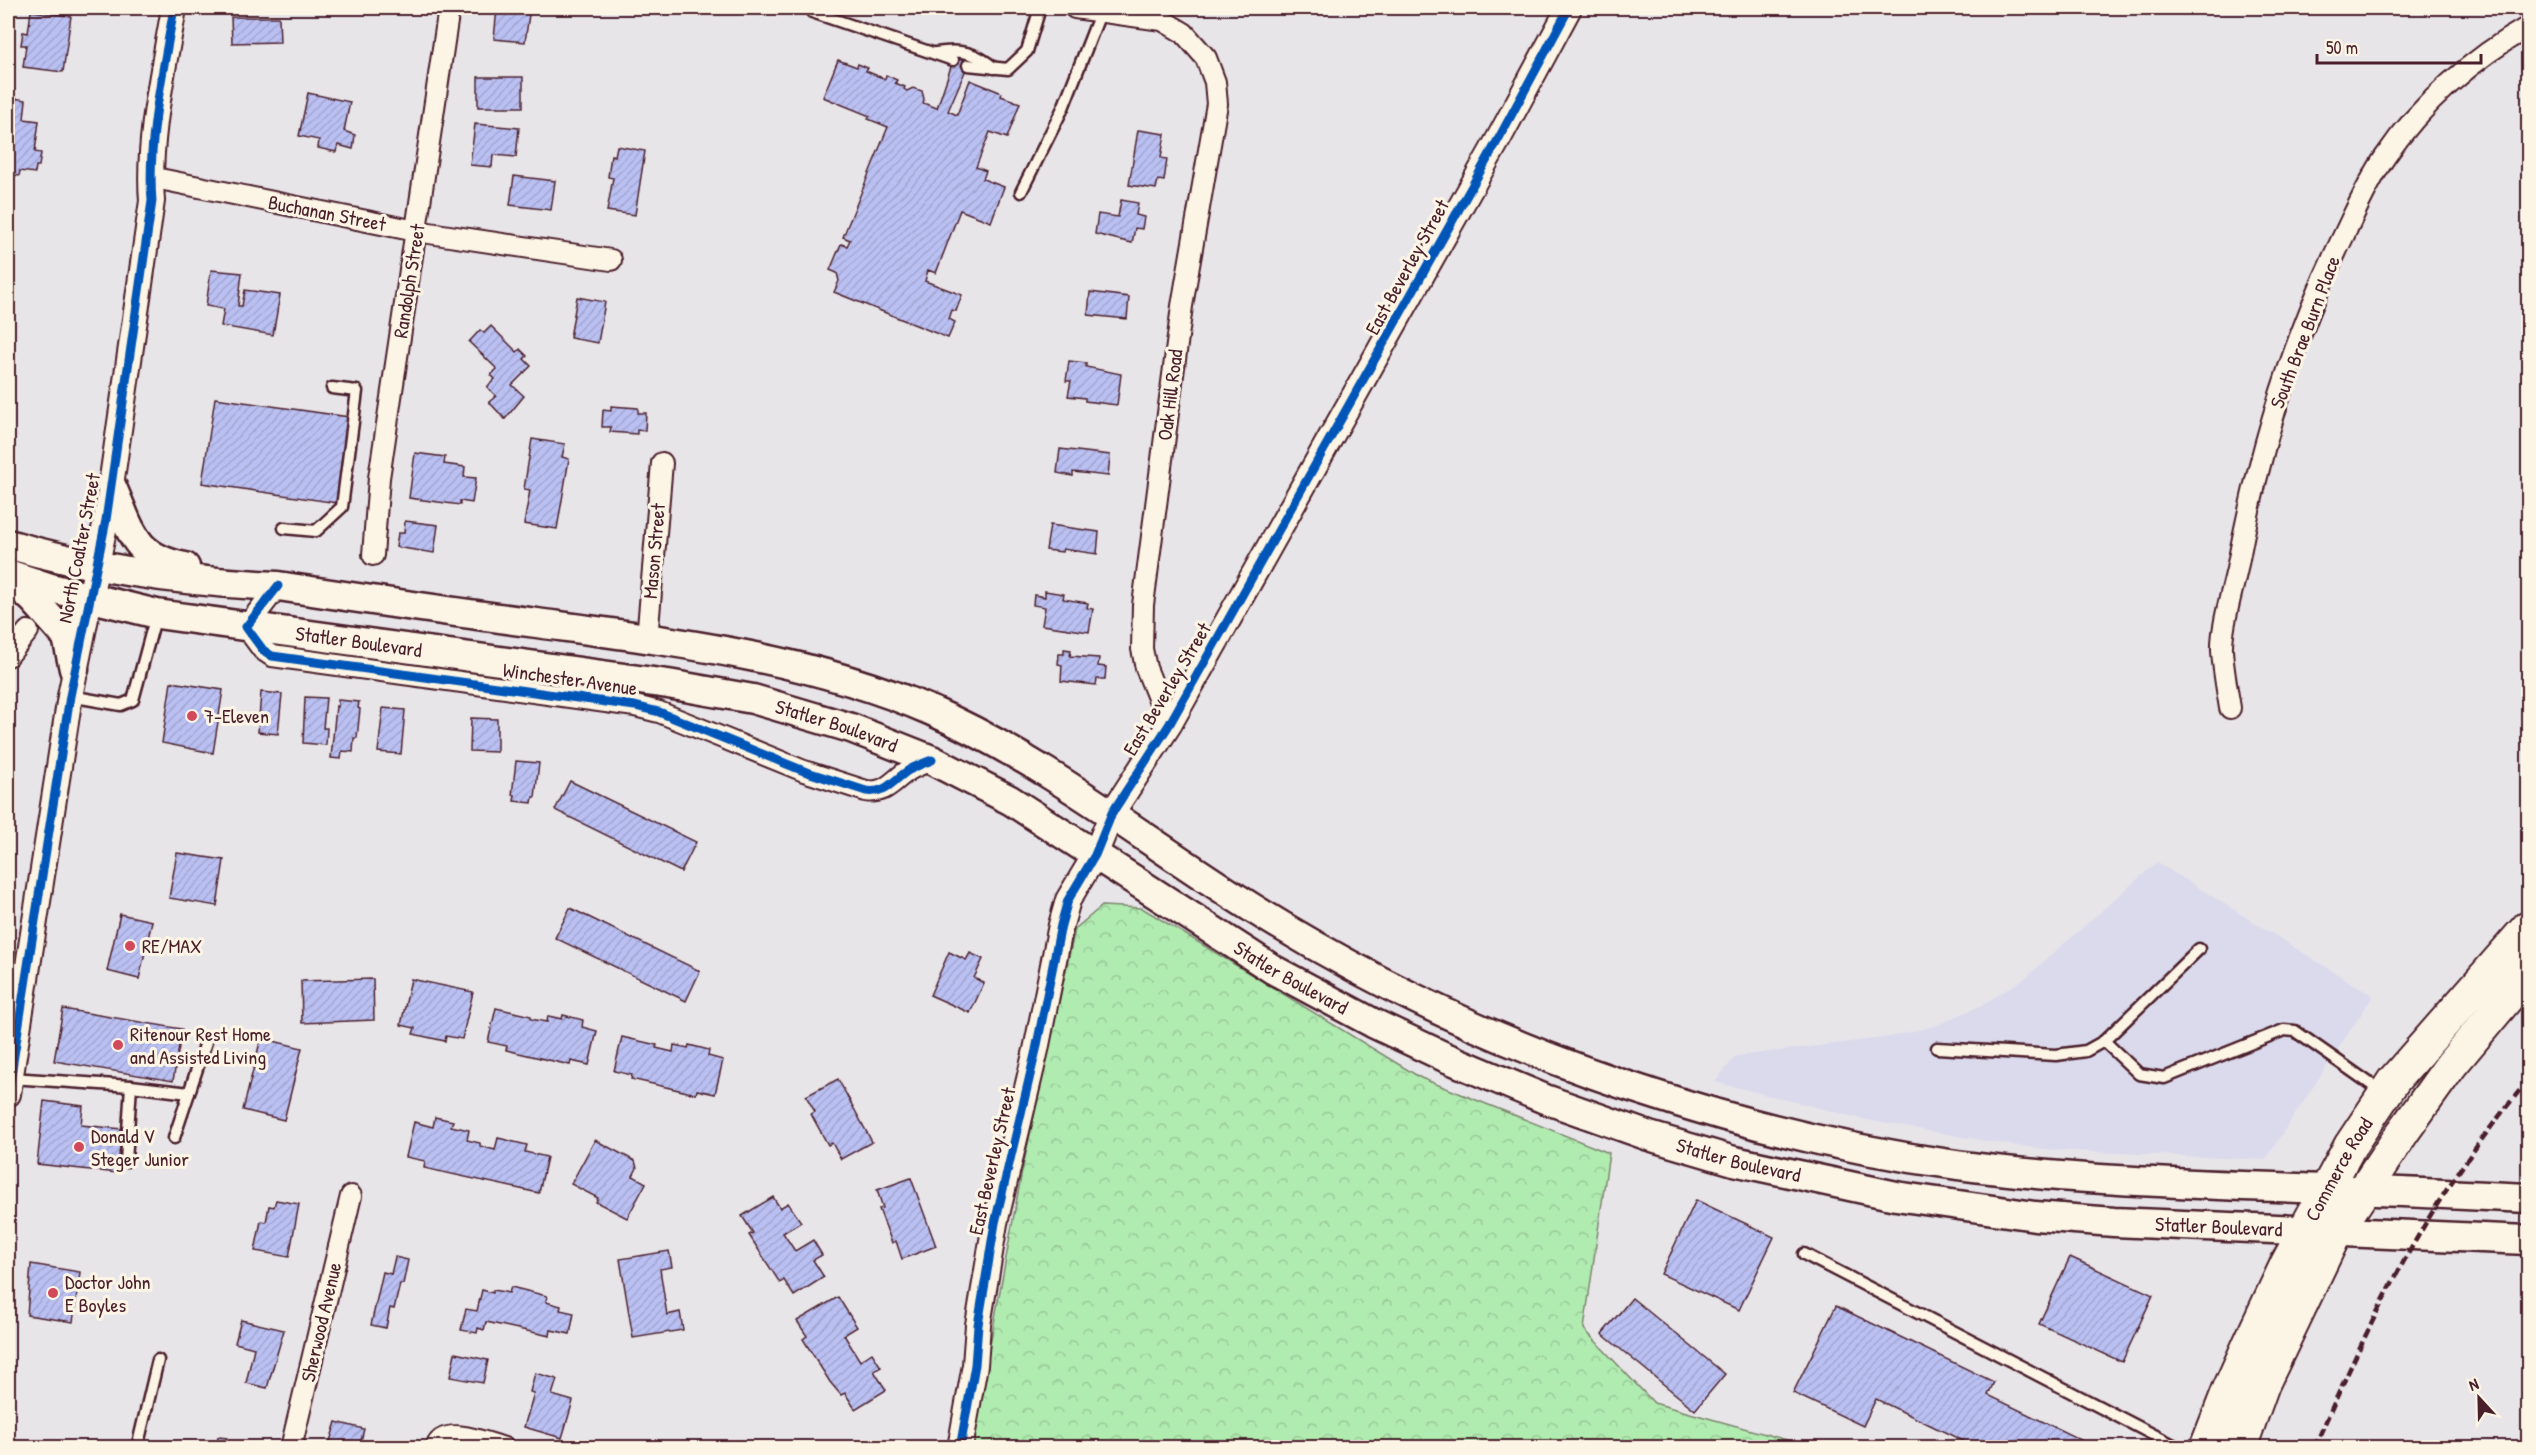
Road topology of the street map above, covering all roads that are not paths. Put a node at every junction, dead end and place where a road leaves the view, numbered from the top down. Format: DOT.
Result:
graph roads {
  1 [pos="174,8"];
  2 [pos="449,8"];
  3 [pos="1040,8"];
  4 [pos="1075,8"];
  5 [pos="1569,8"];
  6 [pos="1101,11"];
  7 [pos="812,12"];
  8 [pos="2529,27"];
  9 [pos="935,53"];
  10 [pos="953,60"];
  11 [pos="968,65"];
  12 [pos="994,68"];
  13 [pos="150,177"];
  14 [pos="1021,192"];
  15 [pos="416,231"];
  16 [pos="611,260"];
  17 [pos="332,388"];
  18 [pos="662,463"];
  19 [pos="111,485"];
  20 [pos="284,528"];
  21 [pos="8,544"];
  22 [pos="373,555"];
  23 [pos="96,565"];
  24 [pos="8,575"];
  25 [pos="278,586"];
  26 [pos="89,598"];
  27 [pos="157,614"];
  28 [pos="246,627"];
  29 [pos="27,631"];
  30 [pos="647,639"];
  31 [pos="8,656"];
  32 [pos="72,682"];
  33 [pos="2230,708"];
  34 [pos="1169,725"];
  35 [pos="932,760"];
  36 [pos="1112,813"];
  37 [pos="1095,855"];
  38 [pos="2529,927"];
  39 [pos="2199,950"];
  40 [pos="2529,973"];
  41 [pos="2104,1041"];
  42 [pos="206,1042"];
  43 [pos="1937,1048"];
  44 [pos="131,1086"];
  45 [pos="8,1088"];
  46 [pos="189,1093"];
  47 [pos="2384,1094"];
  48 [pos="174,1138"];
  49 [pos="126,1161"];
  50 [pos="2326,1189"];
  51 [pos="2363,1191"];
  52 [pos="351,1196"];
  53 [pos="2529,1198"];
  54 [pos="2305,1230"];
  55 [pos="2336,1232"];
  56 [pos="2529,1240"];
  57 [pos="1804,1254"];
  58 [pos="158,1360"];
  59 [pos="137,1448"];
  60 [pos="291,1448"];
  61 [pos="436,1448"];
  62 [pos="504,1448"];
  63 [pos="960,1448"];
  64 [pos="2179,1448"];
  65 [pos="2206,1448"];
  66 [pos="2240,1448"];
  1 -- 13 [label="street, North Coalter Street"];
  2 -- 15 [label="street, Randolph Street"];
  3 -- 12 [label="lane"];
  4 -- 6 [label="street"];
  5 -- 34 [label="street, East Beverley Street"];
  6 -- 14 [label="lane"];
  6 -- 34 [label="street, Oak Hill Road"];
  7 -- 9 [label="lane"];
  8 -- 33 [label="street, South Brae Burn Place"];
  9 -- 10 [label="lane"];
  9 -- 12 [label="lane"];
  11 -- 12 [label="lane"];
  13 -- 15 [label="street, Buchanan Street"];
  13 -- 19 [label="street, North Coalter Street"];
  15 -- 16 [label="street, Buchanan Street"];
  15 -- 22 [label="street, Randolph Street"];
  17 -- 20 [label="lane"];
  18 -- 30 [label="street, Mason Street"];
  19 -- 23 [label="street, North Coalter Street"];
  19 -- 25 [label="main road"];
  21 -- 23 [label="main road, Statler Boulevard"];
  23 -- 25 [label="main road, Statler Boulevard"];
  23 -- 26 [label="street, North Coalter Street"];
  24 -- 26 [label="main road, Statler Boulevard"];
  24 -- 32 [label="main road"];
  25 -- 28 [label="street"];
  25 -- 30 [label="main road, Statler Boulevard"];
  26 -- 27 [label="main road, Statler Boulevard"];
  26 -- 32 [label="street, North Coalter Street"];
  27 -- 28 [label="main road, Statler Boulevard"];
  27 -- 32 [label="lane"];
  28 -- 35 [label="main road, Statler Boulevard"];
  28 -- 35 [label="street, Winchester Avenue"];
  29 -- 31 [label="street"];
  30 -- 36 [label="main road, Statler Boulevard"];
  32 -- 45 [label="street, North Coalter Street"];
  34 -- 36 [label="street, East Beverley Street"];
  35 -- 37 [label="main road, Statler Boulevard"];
  36 -- 37 [label="street, East Beverley Street"];
  36 -- 50 [label="main road, Statler Boulevard"];
  37 -- 54 [label="main road, Statler Boulevard"];
  37 -- 63 [label="street, East Beverley Street"];
  38 -- 47 [label="main road, Commerce Road"];
  39 -- 41 [label="lane"];
  40 -- 51 [label="main road, Commerce Road"];
  41 -- 43 [label="lane"];
  41 -- 47 [label="lane"];
  42 -- 46 [label="lane"];
  44 -- 45 [label="lane"];
  44 -- 46 [label="lane"];
  44 -- 49 [label="lane"];
  46 -- 48 [label="lane"];
  47 -- 50 [label="main road, Commerce Road"];
  50 -- 51 [label="main road, Statler Boulevard"];
  50 -- 54 [label="main road, Commerce Road"];
  51 -- 53 [label="main road, Statler Boulevard"];
  51 -- 55 [label="main road, Commerce Road"];
  52 -- 60 [label="street, Sherwood Avenue"];
  54 -- 55 [label="main road, Statler Boulevard"];
  54 -- 65 [label="main road, Commerce Road"];
  55 -- 56 [label="main road, Statler Boulevard"];
  55 -- 66 [label="main road, Commerce Road"];
  57 -- 64 [label="lane"];
  58 -- 59 [label="lane"];
  61 -- 62 [label="street"];
}
